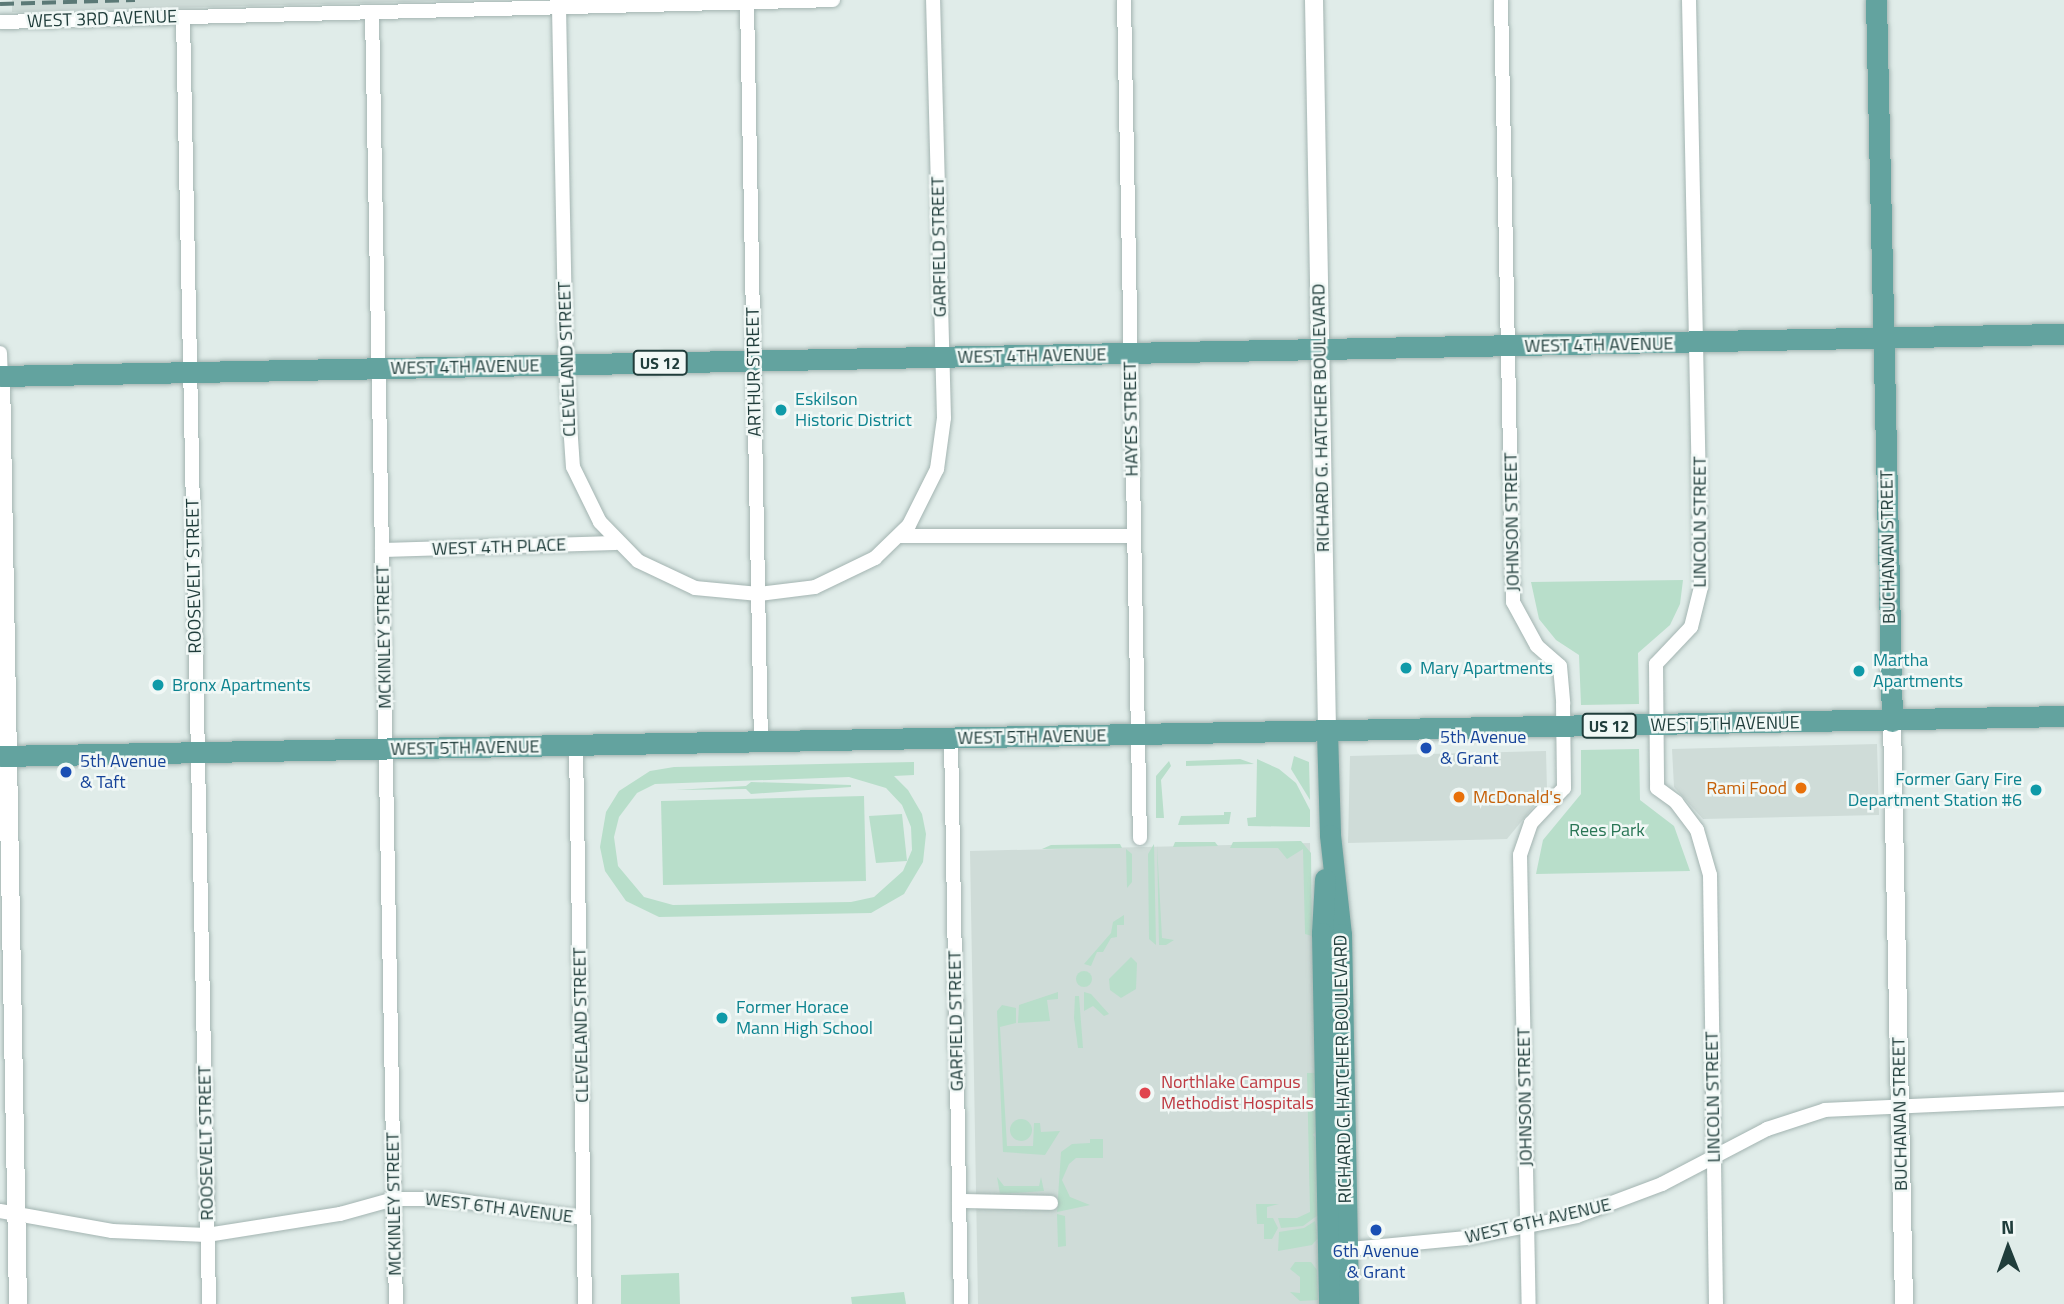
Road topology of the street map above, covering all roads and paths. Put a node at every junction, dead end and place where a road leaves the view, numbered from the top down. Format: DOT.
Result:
graph roads {
  1 [pos="833,0"];
  2 [pos="933,0"];
  3 [pos="1124,0"];
  4 [pos="1314,0"];
  5 [pos="1501,0"];
  6 [pos="1689,0"];
  7 [pos="1876,0"];
  8 [pos="747,2"];
  9 [pos="559,7"];
  10 [pos="372,12"];
  11 [pos="183,17"];
  12 [pos="0,22"];
  13 [pos="2064,334"];
  14 [pos="1884,339"];
  15 [pos="1697,342"];
  16 [pos="1508,346"];
  17 [pos="1320,350"];
  18 [pos="0,353"];
  19 [pos="1130,354"];
  20 [pos="942,357"];
  21 [pos="754,361"];
  22 [pos="566,365"];
  23 [pos="378,368"];
  24 [pos="190,372"];
  25 [pos="0,376"];
  26 [pos="901,536"];
  27 [pos="1133,536"];
  28 [pos="616,543"];
  29 [pos="382,550"];
  30 [pos="758,594"];
  31 [pos="2064,716"];
  32 [pos="1892,721"];
  33 [pos="1657,726"];
  34 [pos="1564,727"];
  35 [pos="1327,732"];
  36 [pos="1137,735"];
  37 [pos="951,739"];
  38 [pos="761,742"];
  39 [pos="576,746"];
  40 [pos="386,749"];
  41 [pos="198,753"];
  42 [pos="4,756"];
  43 [pos="1140,838"];
  44 [pos="2064,1100"];
  45 [pos="1900,1104"];
  46 [pos="1714,1156"];
  47 [pos="394,1199"];
  48 [pos="959,1201"];
  49 [pos="1051,1203"];
  50 [pos="8,1214"];
  51 [pos="584,1218"];
  52 [pos="1527,1227"];
  53 [pos="207,1235"];
  54 [pos="1338,1250"];
  55 [pos="18,1304"];
  56 [pos="209,1304"];
  57 [pos="396,1304"];
  58 [pos="585,1304"];
  59 [pos="961,1304"];
  60 [pos="1329,1304"];
  61 [pos="1348,1304"];
  62 [pos="1529,1304"];
  63 [pos="1716,1304"];
  64 [pos="1904,1304"];
  1 -- 8 [label="street, WEST 3RD AVENUE"];
  2 -- 20 [label="street, GARFIELD STREET"];
  3 -- 19 [label="street, HAYES STREET"];
  4 -- 17 [label="street, RICHARD G. HATCHER BOULEVARD"];
  5 -- 16 [label="street, JOHNSON STREET"];
  6 -- 15 [label="street, LINCOLN STREET"];
  7 -- 14 [label="main road, BUCHANAN STREET"];
  8 -- 9 [label="street, WEST 3RD AVENUE"];
  8 -- 21 [label="street, ARTHUR STREET"];
  9 -- 10 [label="street, WEST 3RD AVENUE"];
  9 -- 22 [label="street, CLEVELAND STREET"];
  10 -- 11 [label="street, WEST 3RD AVENUE"];
  10 -- 23 [label="street, MCKINLEY STREET"];
  11 -- 12 [label="street, WEST 3RD AVENUE"];
  11 -- 24 [label="street, ROOSEVELT STREET"];
  13 -- 14 [label="main road, WEST 4TH AVENUE / US 12"];
  14 -- 15 [label="main road, WEST 4TH AVENUE / US 12"];
  14 -- 32 [label="main road, BUCHANAN STREET"];
  15 -- 16 [label="main road, WEST 4TH AVENUE / US 12"];
  15 -- 33 [label="street, LINCOLN STREET"];
  16 -- 17 [label="main road, WEST 4TH AVENUE / US 12"];
  16 -- 34 [label="street, JOHNSON STREET"];
  17 -- 19 [label="main road, WEST 4TH AVENUE / US 12"];
  17 -- 35 [label="street, RICHARD G. HATCHER BOULEVARD"];
  18 -- 25 [label="street"];
  19 -- 20 [label="main road, WEST 4TH AVENUE / US 12"];
  19 -- 27 [label="street, HAYES STREET"];
  20 -- 21 [label="main road, WEST 4TH AVENUE / US 12"];
  20 -- 26 [label="street, GARFIELD STREET"];
  21 -- 22 [label="main road, WEST 4TH AVENUE / US 12"];
  21 -- 30 [label="street, ARTHUR STREET"];
  22 -- 23 [label="main road, WEST 4TH AVENUE / US 12"];
  22 -- 28 [label="street, CLEVELAND STREET"];
  23 -- 24 [label="main road, WEST 4TH AVENUE / US 12"];
  23 -- 29 [label="street, MCKINLEY STREET"];
  24 -- 25 [label="main road, WEST 4TH AVENUE / US 12"];
  24 -- 41 [label="street, ROOSEVELT STREET"];
  25 -- 42 [label="street"];
  26 -- 27 [label="street"];
  26 -- 30 [label="street, GARFIELD STREET"];
  27 -- 36 [label="street, HAYES STREET"];
  28 -- 29 [label="street, WEST 4TH PLACE"];
  28 -- 30 [label="street, CLEVELAND STREET"];
  29 -- 40 [label="street, MCKINLEY STREET"];
  30 -- 38 [label="street, ARTHUR STREET"];
  31 -- 32 [label="main road, WEST 5TH AVENUE / US 12"];
  32 -- 33 [label="main road, WEST 5TH AVENUE / US 12"];
  32 -- 45 [label="street, BUCHANAN STREET"];
  33 -- 34 [label="main road, WEST 5TH AVENUE / US 12"];
  33 -- 46 [label="street, LINCOLN STREET"];
  34 -- 35 [label="main road, WEST 5TH AVENUE / US 12"];
  34 -- 52 [label="street, JOHNSON STREET"];
  35 -- 36 [label="main road, WEST 5TH AVENUE / US 12"];
  35 -- 54 [label="main road, RICHARD G. HATCHER BOULEVARD"];
  36 -- 37 [label="main road, WEST 5TH AVENUE / US 12"];
  36 -- 43 [label="street, HAYES STREET"];
  37 -- 38 [label="main road, WEST 5TH AVENUE / US 12"];
  37 -- 48 [label="street, GARFIELD STREET"];
  38 -- 39 [label="main road, WEST 5TH AVENUE / US 12"];
  39 -- 40 [label="main road, WEST 5TH AVENUE / US 12"];
  39 -- 51 [label="street, CLEVELAND STREET"];
  40 -- 41 [label="main road, WEST 5TH AVENUE / US 12"];
  40 -- 47 [label="street, MCKINLEY STREET"];
  41 -- 42 [label="main road, WEST 5TH AVENUE / US 12"];
  41 -- 53 [label="street, ROOSEVELT STREET"];
  42 -- 50 [label="street"];
  44 -- 45 [label="street, WEST 6TH AVENUE"];
  45 -- 46 [label="street, WEST 6TH AVENUE"];
  45 -- 64 [label="street, BUCHANAN STREET"];
  46 -- 52 [label="street, WEST 6TH AVENUE"];
  46 -- 63 [label="street, LINCOLN STREET"];
  47 -- 51 [label="street, WEST 6TH AVENUE"];
  47 -- 53 [label="street, WEST 6TH AVENUE"];
  47 -- 57 [label="street, MCKINLEY STREET"];
  48 -- 49 [label="street"];
  48 -- 59 [label="street, GARFIELD STREET"];
  50 -- 53 [label="street, WEST 6TH AVENUE"];
  50 -- 55 [label="street"];
  51 -- 58 [label="street, CLEVELAND STREET"];
  52 -- 54 [label="street, WEST 6TH AVENUE"];
  52 -- 62 [label="street, JOHNSON STREET"];
  53 -- 56 [label="street, ROOSEVELT STREET"];
  54 -- 60 [label="main road, RICHARD G. HATCHER BOULEVARD"];
  54 -- 61 [label="main road, RICHARD G. HATCHER BOULEVARD"];
}
